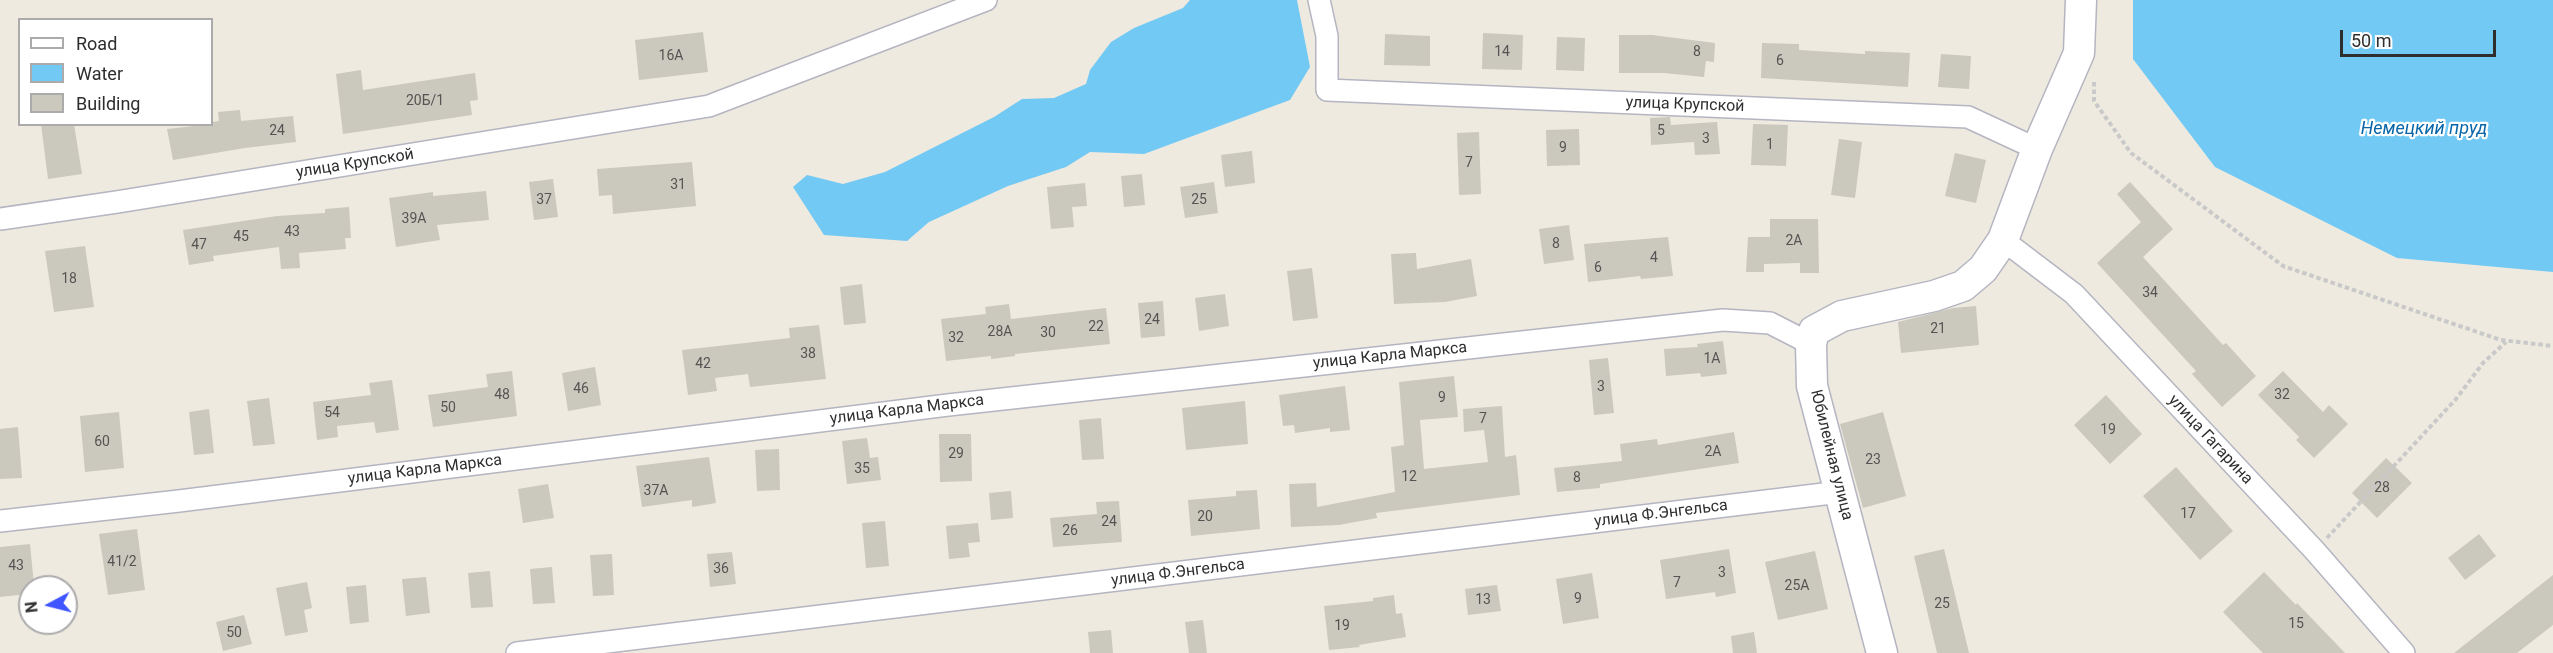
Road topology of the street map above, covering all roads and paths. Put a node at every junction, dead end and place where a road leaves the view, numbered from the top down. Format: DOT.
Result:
graph roads {
  1 [pos="986,0"];
  2 [pos="1319,0"];
  3 [pos="2081,0"];
  4 [pos="2094,79"];
  5 [pos="2037,149"];
  6 [pos="0,219"];
  7 [pos="2003,240"];
  8 [pos="2507,341"];
  9 [pos="1811,344"];
  10 [pos="2553,346"];
  11 [pos="1840,492"];
  12 [pos="0,521"];
  13 [pos="2314,551"];
  14 [pos="517,653"];
  15 [pos="1882,653"];
  16 [pos="2404,653"];
  1 -- 6 [label="street, улица Крупской"];
  2 -- 5 [label="street, улица Крупской"];
  3 -- 5 [label="street"];
  4 -- 8 [label="path"];
  5 -- 7 [label="street"];
  7 -- 9 [label="street"];
  7 -- 13 [label="street, улица Гагарина"];
  8 -- 10 [label="path"];
  8 -- 13 [label="path"];
  9 -- 11 [label="street, Юбилейная улица"];
  9 -- 12 [label="street, улица Карла Маркса"];
  11 -- 14 [label="street, улица Ф.Энгельса"];
  11 -- 15 [label="street, Юбилейная улица"];
  13 -- 16 [label="street, улица Гагарина"];
}
